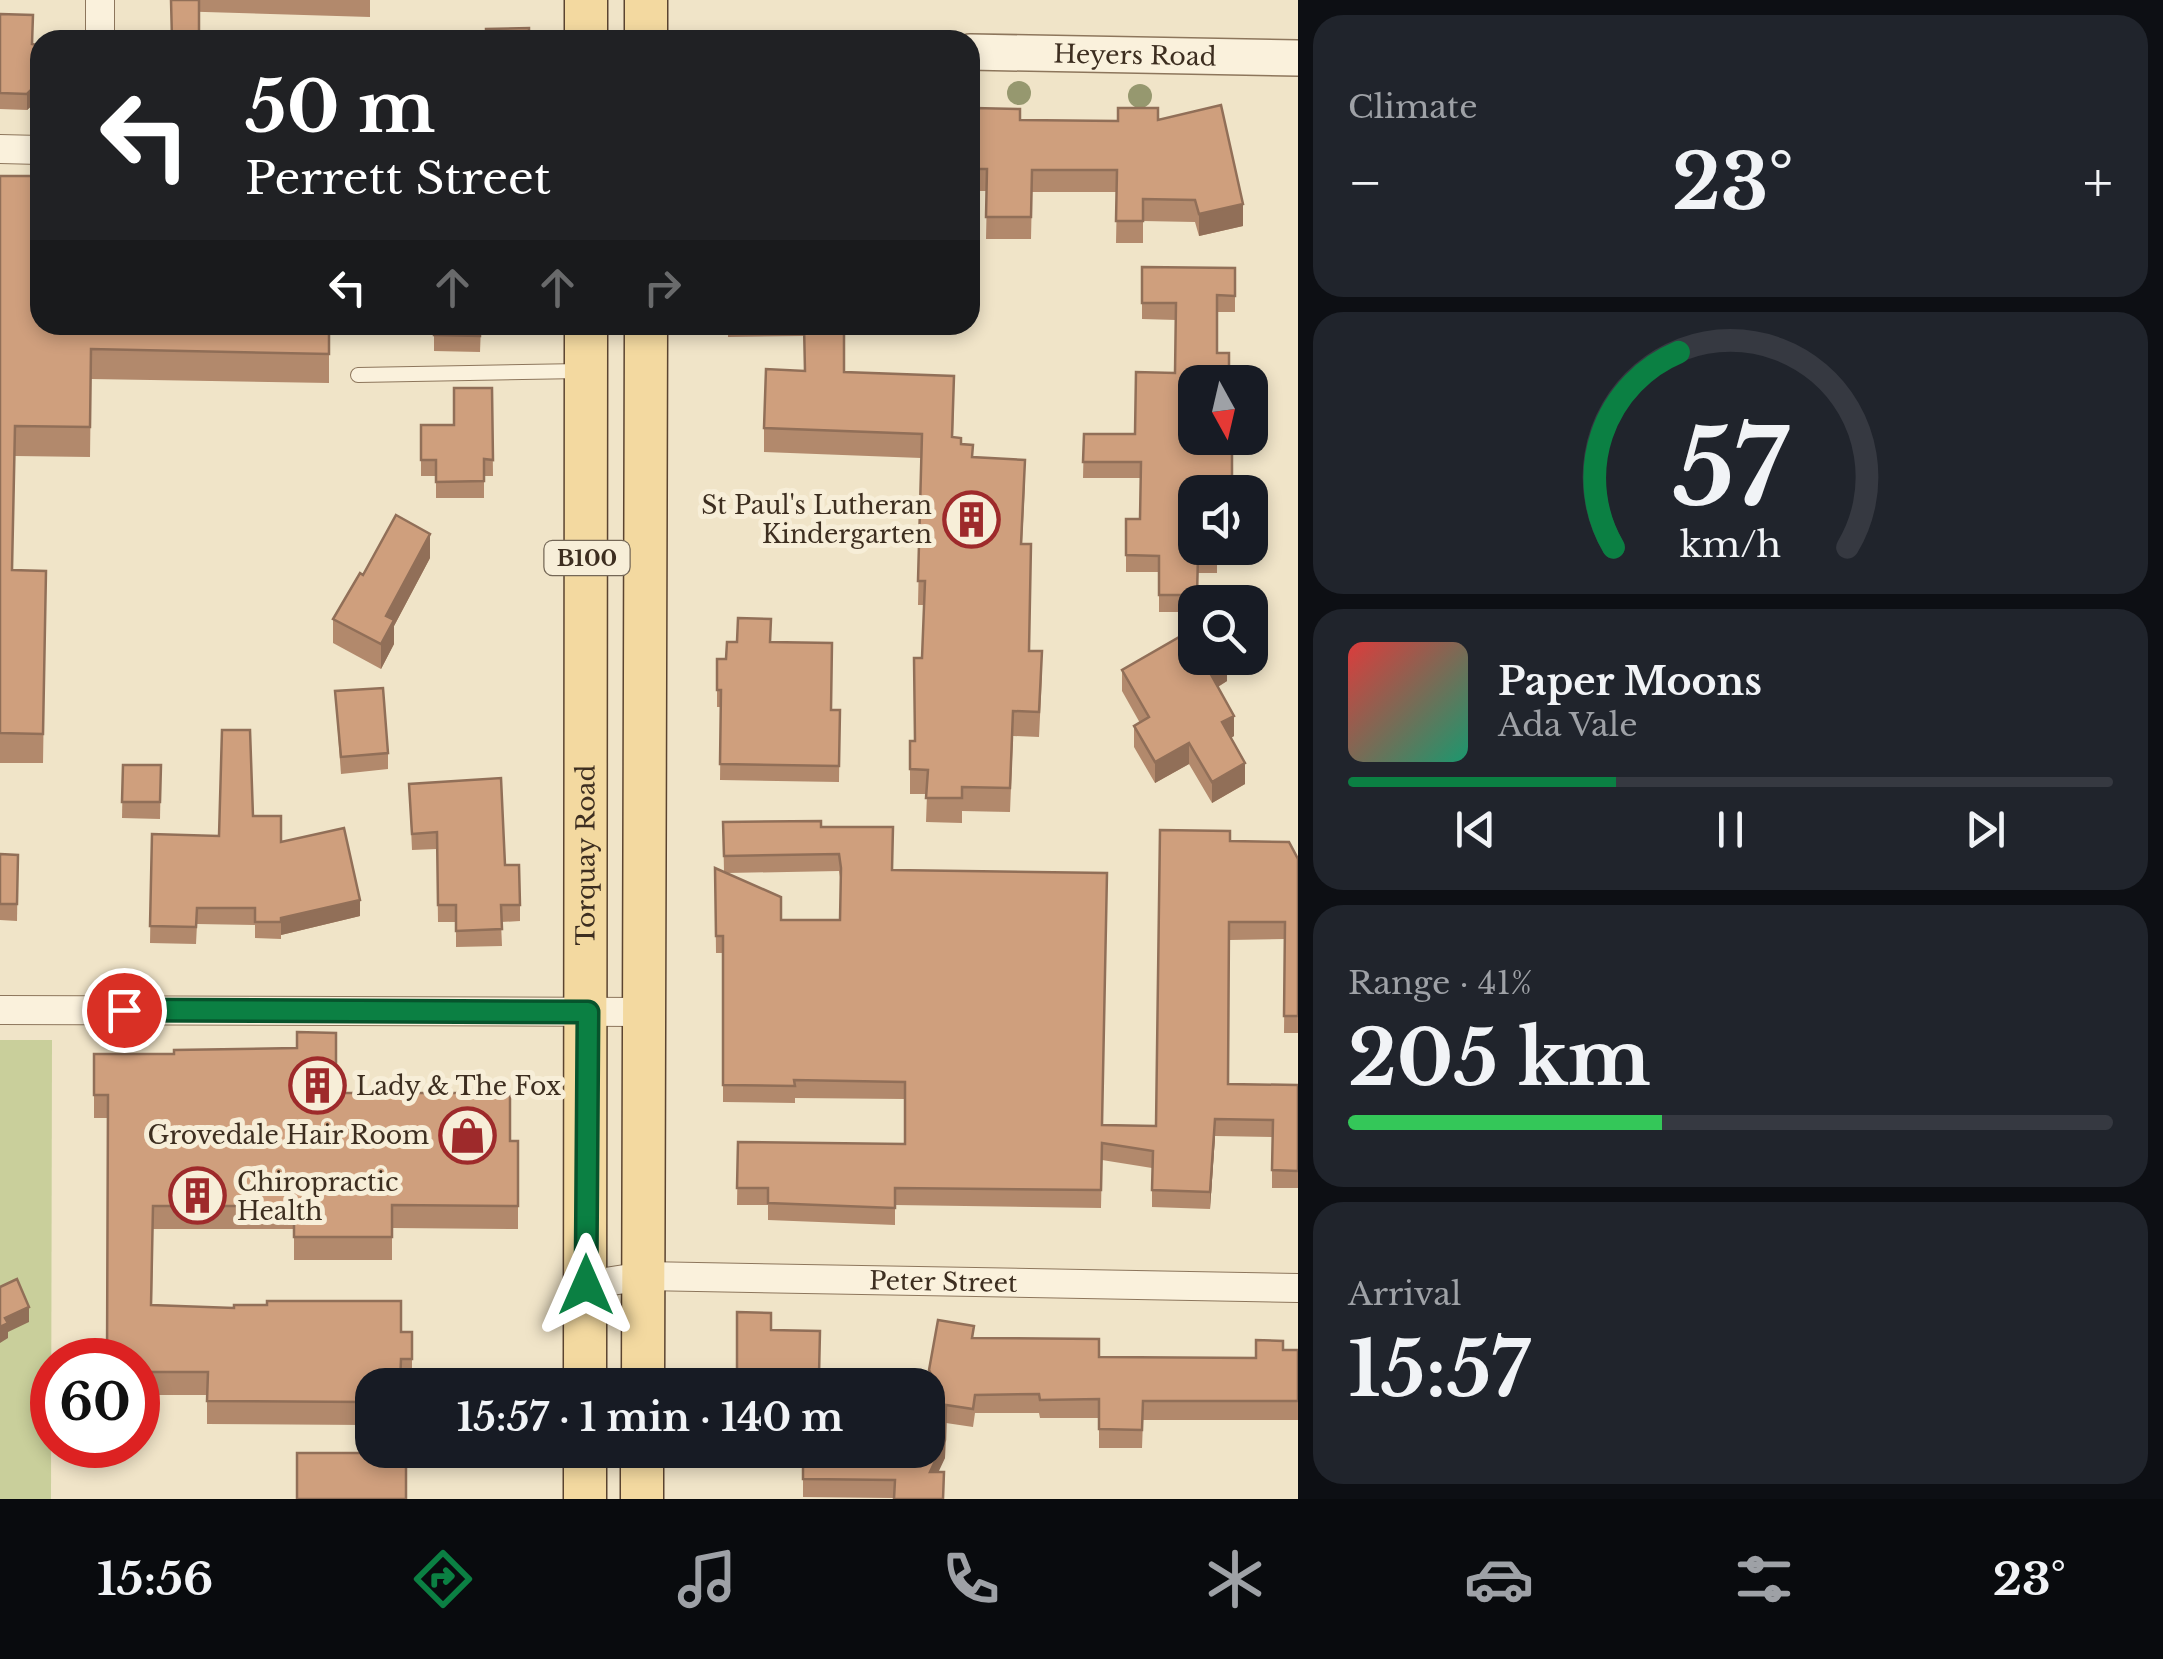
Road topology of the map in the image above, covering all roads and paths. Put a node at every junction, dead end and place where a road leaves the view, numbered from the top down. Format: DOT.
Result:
graph roads {
  1 [pos="100,0"];
  2 [pos="586,0"];
  3 [pos="646,0"];
  4 [pos="100,30"];
  5 [pos="586,30"];
  6 [pos="646,30"];
  7 [pos="980,52"];
  8 [pos="1298,58"];
  9 [pos="0,150"];
  10 [pos="30,150"];
  11 [pos="586,335"];
  12 [pos="646,335"];
  13 [pos="586,371"];
  14 [pos="358,375"];
  15 [pos="0,1010"];
  16 [pos="588,1012"];
  17 [pos="645,1012"];
  18 [pos="644,1276"];
  19 [pos="586,1285"];
  20 [pos="1298,1288"];
  21 [pos="586,1368"];
  22 [pos="643,1368"];
  23 [pos="585,1468"];
  24 [pos="642,1468"];
  25 [pos="585,1499"];
  26 [pos="642,1499"];
  1 -- 4 [label="street"];
  2 -- 5 [label="main road"];
  3 -- 6 [label="main road"];
  7 -- 8 [label="street, Heyers Road"];
  9 -- 10 [label="street"];
  11 -- 13 [label="main road, Torquay Road / B100"];
  12 -- 17 [label="main road, B100"];
  13 -- 14 [label="lane"];
  13 -- 16 [label="main road, Torquay Road / B100"];
  15 -- 16 [label="street"];
  16 -- 17 [label="street"];
  16 -- 19 [label="main road, Torquay Road / B100"];
  17 -- 18 [label="main road, B100"];
  18 -- 19 [label="street, Peter Street"];
  18 -- 20 [label="street, Peter Street"];
  18 -- 22 [label="main road, B100"];
  19 -- 21 [label="main road, Torquay Road / B100"];
  23 -- 25 [label="main road"];
  24 -- 26 [label="main road"];
}
